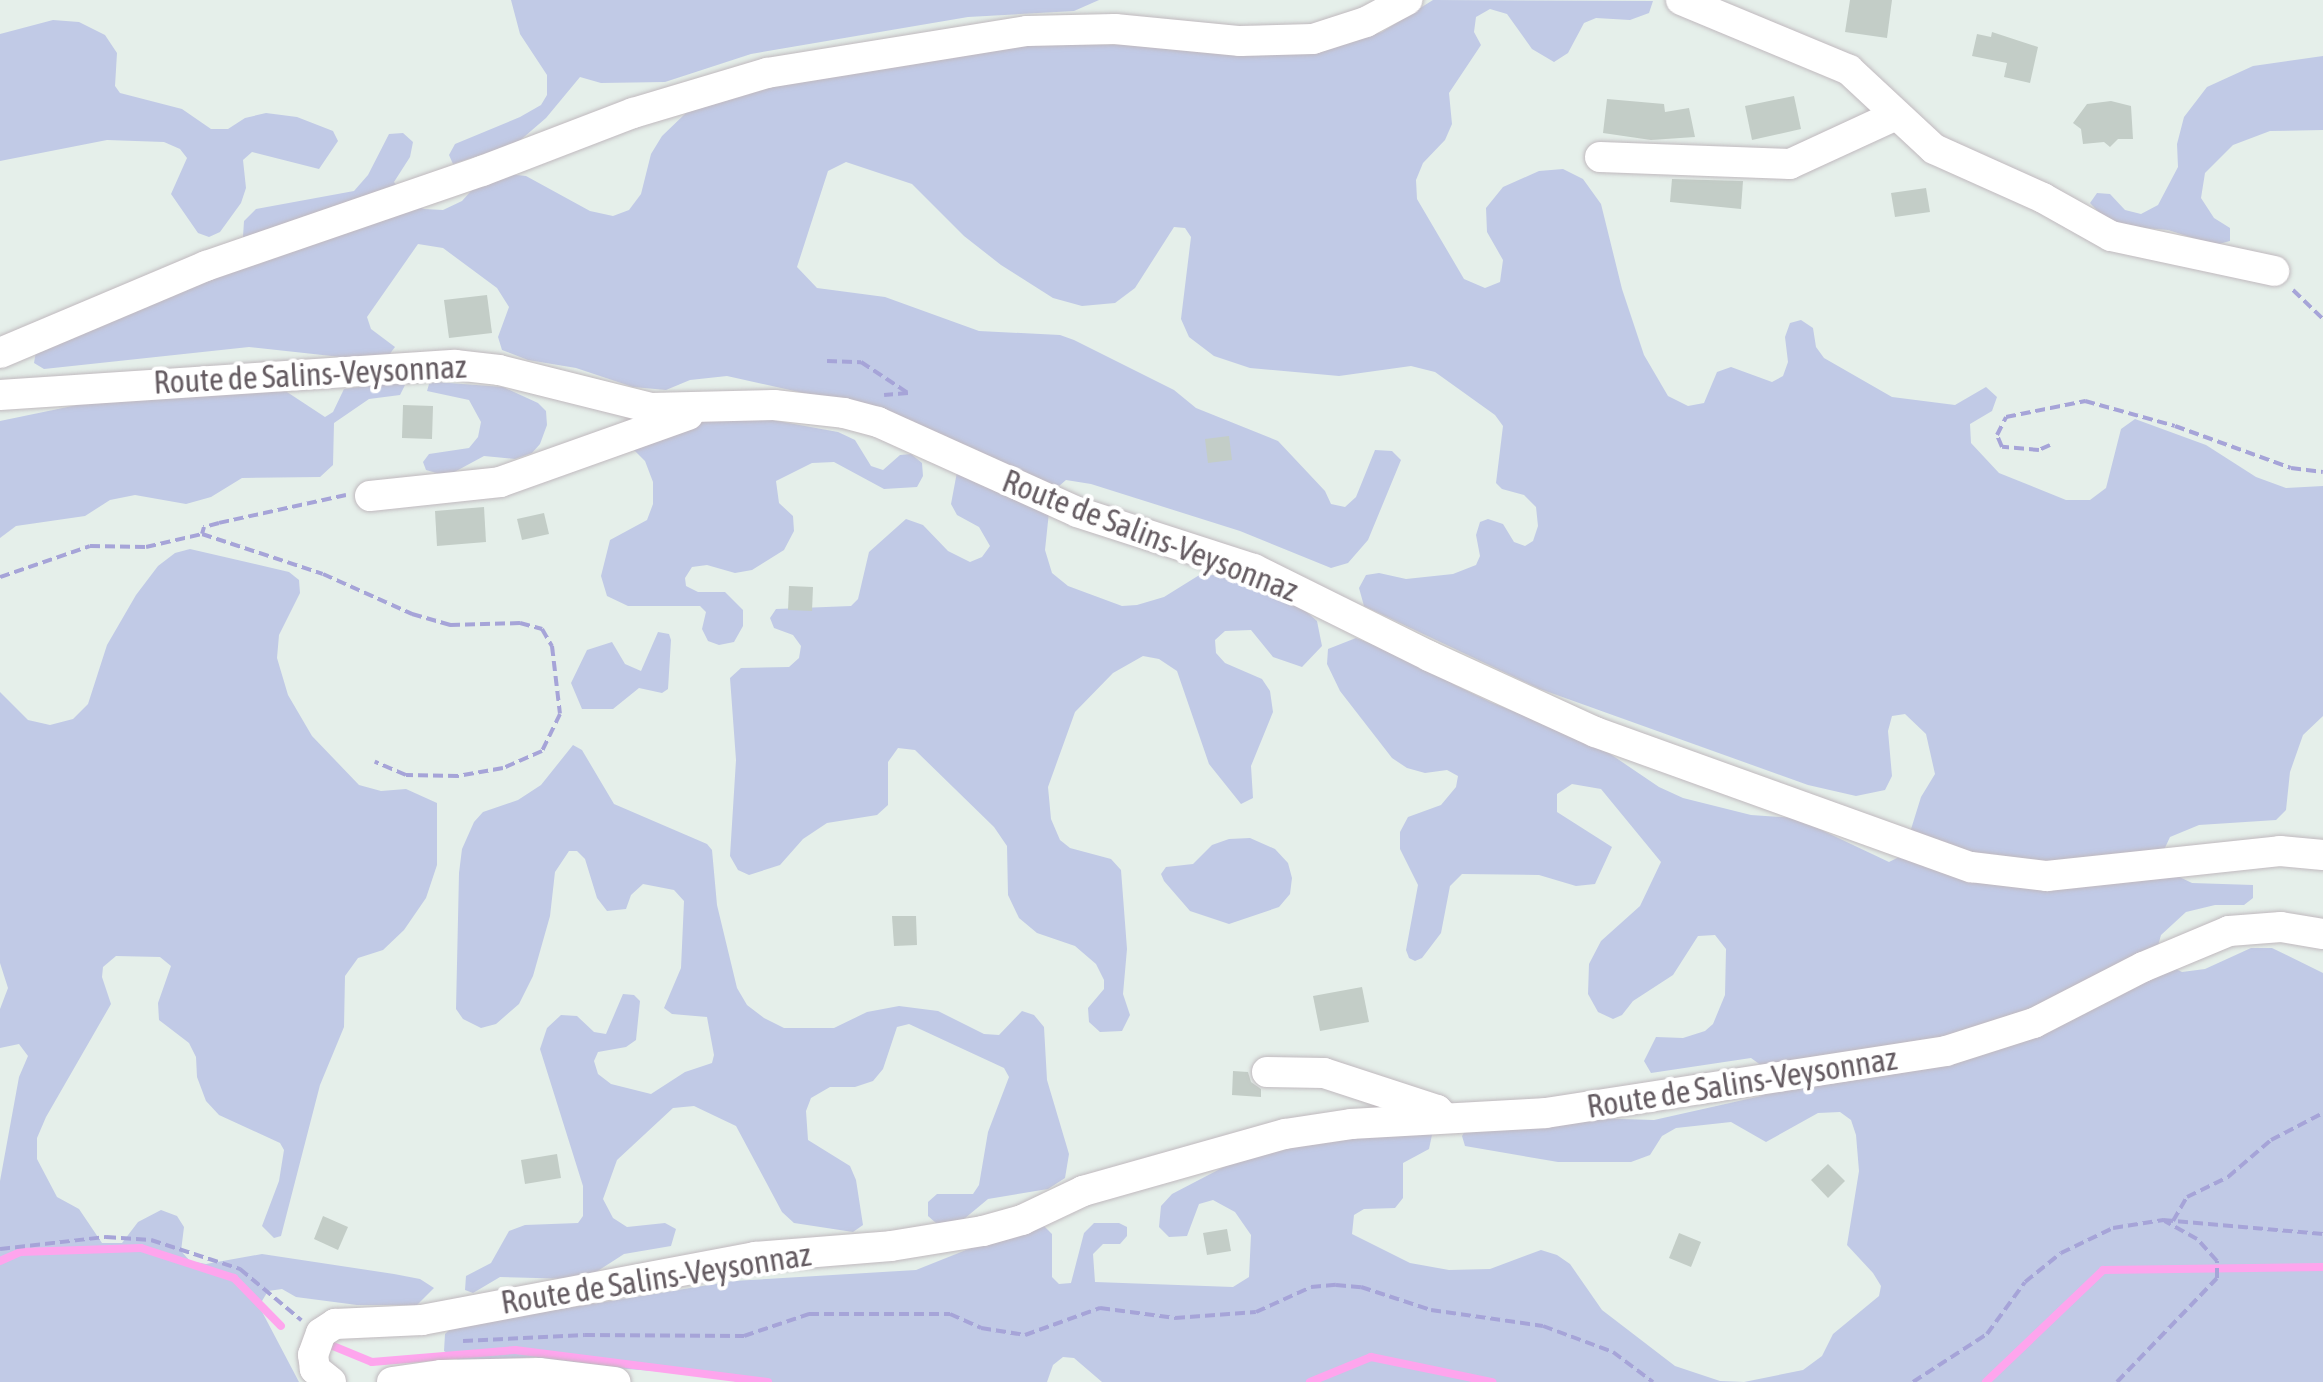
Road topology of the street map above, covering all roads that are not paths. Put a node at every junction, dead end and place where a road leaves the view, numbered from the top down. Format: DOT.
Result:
graph roads {
  1 [pos="1408,0"];
  2 [pos="1682,0"];
  3 [pos="1894,116"];
  4 [pos="1600,157"];
  5 [pos="2274,270"];
  6 [pos="0,353"];
  7 [pos="0,394"];
  8 [pos="693,409"];
  9 [pos="370,496"];
  10 [pos="2323,855"];
  11 [pos="2323,934"];
  12 [pos="1267,1072"];
  13 [pos="1446,1119"];
  14 [pos="331,1382"];
  15 [pos="392,1382"];
  16 [pos="615,1382"];
  1 -- 6 [label="street"];
  2 -- 3 [label="street"];
  3 -- 4 [label="street"];
  3 -- 5 [label="street"];
  7 -- 8 [label="street, Route de Salins-Veysonnaz"];
  8 -- 9 [label="street"];
  8 -- 10 [label="street, Route de Salins-Veysonnaz"];
  11 -- 13 [label="street, Route de Salins-Veysonnaz"];
  12 -- 13 [label="street"];
  13 -- 14 [label="street, Route de Salins-Veysonnaz"];
  15 -- 16 [label="street"];
}
